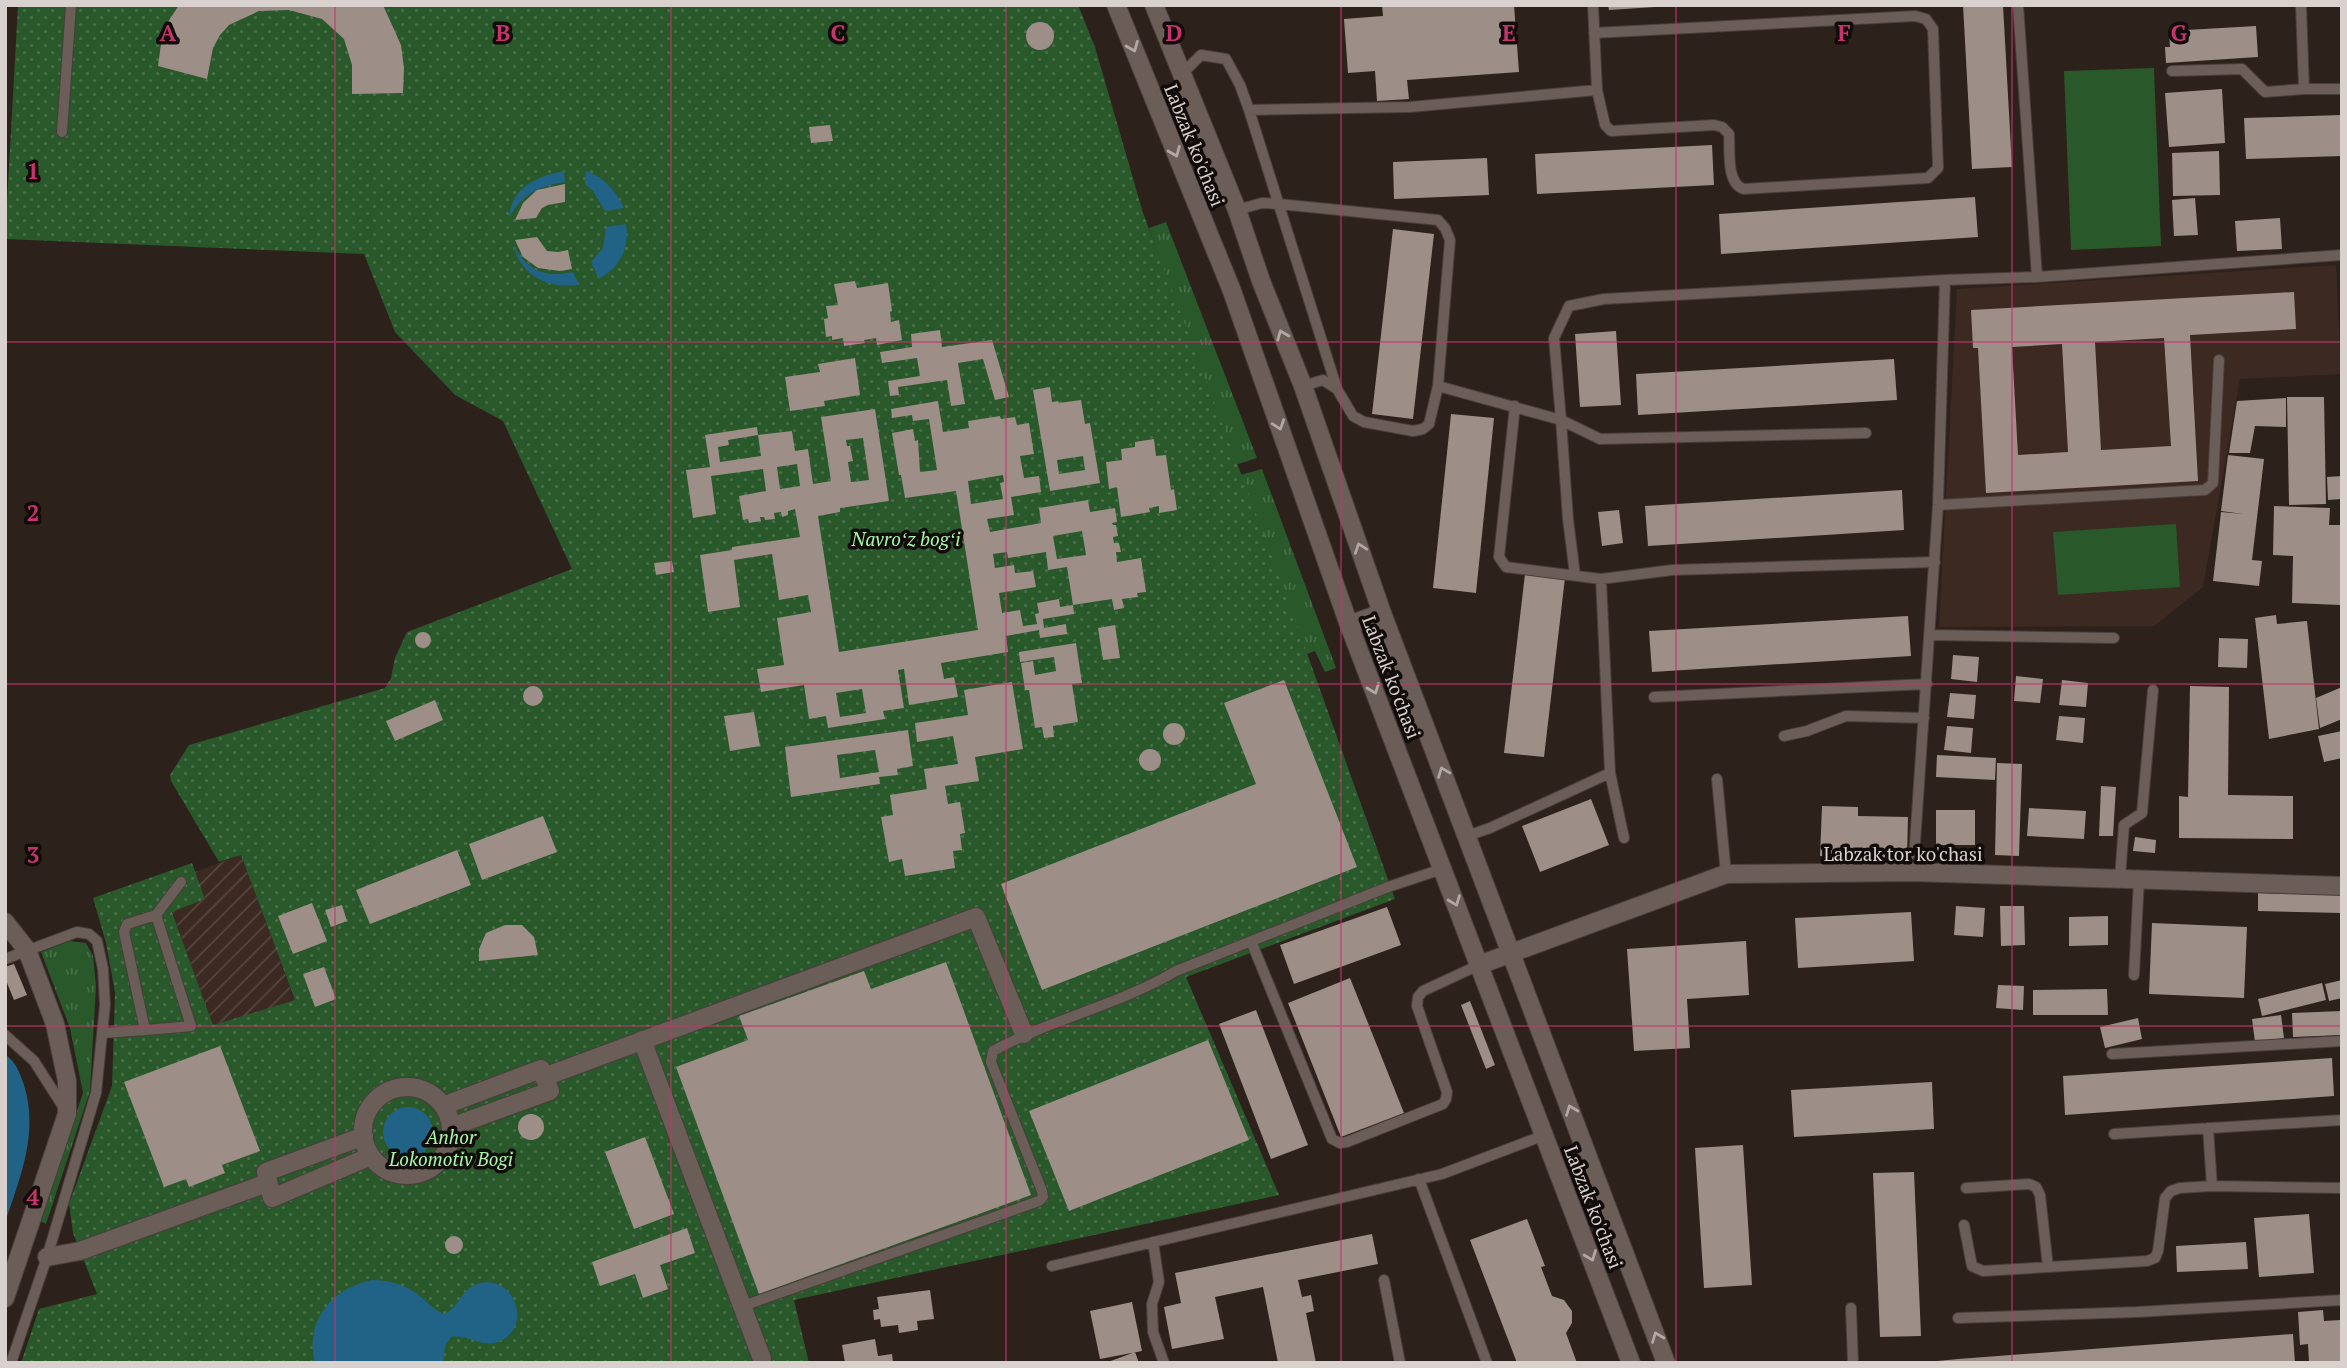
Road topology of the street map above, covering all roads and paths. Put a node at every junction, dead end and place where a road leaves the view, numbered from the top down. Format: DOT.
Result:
graph roads {
  1 [pos="71,5"];
  2 [pos="1116,5"];
  3 [pos="1154,5"];
  4 [pos="1592,5"];
  5 [pos="2018,5"];
  6 [pos="2301,5"];
  7 [pos="1594,33"];
  8 [pos="2172,71"];
  9 [pos="1182,74"];
  10 [pos="2304,89"];
  11 [pos="2342,89"];
  12 [pos="1597,90"];
  13 [pos="1249,110"];
  14 [pos="62,132"];
  15 [pos="1279,204"];
  16 [pos="1237,210"];
  17 [pos="2342,255"];
  18 [pos="2036,277"];
  19 [pos="1945,280"];
  20 [pos="1261,281"];
  21 [pos="1231,291"];
  22 [pos="2219,360"];
  23 [pos="1303,386"];
  24 [pos="1438,386"];
  25 [pos="1337,389"];
  26 [pos="1515,406"];
  27 [pos="1560,420"];
  28 [pos="1866,433"];
  29 [pos="1938,505"];
  30 [pos="1935,562"];
  31 [pos="1575,575"];
  32 [pos="1601,579"];
  33 [pos="1382,613"];
  34 [pos="1349,625"];
  35 [pos="1930,635"];
  36 [pos="2114,638"];
  37 [pos="1927,684"];
  38 [pos="2153,690"];
  39 [pos="1654,697"];
  40 [pos="1924,718"];
  41 [pos="1784,736"];
  42 [pos="1610,773"];
  43 [pos="1717,779"];
  44 [pos="1467,836"];
  45 [pos="1624,838"];
  46 [pos="1442,869"];
  47 [pos="1913,872"];
  48 [pos="1726,874"];
  49 [pos="2120,878"];
  50 [pos="2138,879"];
  51 [pos="181,882"];
  52 [pos="2342,886"];
  53 [pos="156,915"];
  54 [pos="5,922"];
  55 [pos="1251,941"];
  56 [pos="27,950"];
  57 [pos="1511,953"];
  58 [pos="5,959"];
  59 [pos="1479,965"];
  60 [pos="2134,975"];
  61 [pos="145,1030"];
  62 [pos="103,1033"];
  63 [pos="1024,1034"];
  64 [pos="5,1035"];
  65 [pos="642,1040"];
  66 [pos="2342,1041"];
  67 [pos="2112,1054"];
  68 [pos="544,1077"];
  69 [pos="443,1106"];
  70 [pos="67,1114"];
  71 [pos="2342,1120"];
  72 [pos="451,1127"];
  73 [pos="2208,1128"];
  74 [pos="2114,1134"];
  75 [pos="1545,1135"];
  76 [pos="364,1136"];
  77 [pos="371,1156"];
  78 [pos="1419,1179"];
  79 [pos="267,1183"];
  80 [pos="2212,1186"];
  81 [pos="1966,1188"];
  82 [pos="2342,1188"];
  83 [pos="1964,1225"];
  84 [pos="1153,1242"];
  85 [pos="47,1257"];
  86 [pos="1052,1266"];
  87 [pos="2048,1267"];
  88 [pos="1384,1280"];
  89 [pos="5,1298"];
  90 [pos="2342,1300"];
  91 [pos="745,1306"];
  92 [pos="1851,1308"];
  93 [pos="1958,1318"];
  94 [pos="764,1361"];
  95 [pos="11,1363"];
  96 [pos="1164,1363"];
  97 [pos="1400,1363"];
  98 [pos="1487,1363"];
  99 [pos="1631,1363"];
  100 [pos="1666,1363"];
  101 [pos="1853,1363"];
  1 -- 14 [label="lane"];
  2 -- 21 [label="street, Labzak ko'chasi, one-way"];
  3 -- 9 [label="street, Labzak ko'chasi"];
  4 -- 7 [label="lane"];
  5 -- 18 [label="lane"];
  6 -- 10 [label="lane"];
  7 -- 12 [label="lane"];
  7 -- 12 [label="lane"];
  8 -- 10 [label="lane"];
  9 -- 13 [label="lane"];
  9 -- 16 [label="street, Labzak ko'chasi"];
  10 -- 11 [label="lane"];
  12 -- 13 [label="lane"];
  13 -- 15 [label="lane"];
  15 -- 16 [label="lane"];
  15 -- 24 [label="lane"];
  15 -- 25 [label="lane"];
  16 -- 20 [label="street, Labzak ko'chasi"];
  17 -- 18 [label="lane"];
  18 -- 19 [label="lane"];
  19 -- 27 [label="lane"];
  19 -- 29 [label="lane"];
  20 -- 21 [label="street"];
  23 -- 20 [label="street, Labzak ko'chasi, one-way"];
  21 -- 34 [label="street, Labzak ko'chasi, one-way"];
  22 -- 29 [label="lane"];
  23 -- 25 [label="lane"];
  33 -- 23 [label="street, Labzak ko'chasi, one-way"];
  24 -- 25 [label="lane"];
  24 -- 26 [label="lane"];
  26 -- 27 [label="lane"];
  26 -- 31 [label="lane"];
  27 -- 28 [label="lane"];
  27 -- 31 [label="lane"];
  29 -- 30 [label="lane"];
  30 -- 32 [label="lane"];
  30 -- 35 [label="lane"];
  31 -- 32 [label="lane"];
  32 -- 42 [label="lane"];
  33 -- 34 [label="street"];
  44 -- 33 [label="street, Labzak ko'chasi, one-way"];
  34 -- 46 [label="street, Labzak ko'chasi, one-way"];
  35 -- 36 [label="lane"];
  35 -- 37 [label="lane"];
  37 -- 39 [label="lane"];
  37 -- 40 [label="lane"];
  38 -- 49 [label="lane"];
  40 -- 41 [label="lane"];
  40 -- 47 [label="lane"];
  42 -- 44 [label="lane"];
  42 -- 45 [label="lane"];
  43 -- 48 [label="lane"];
  44 -- 57 [label="street, Labzak ko'chasi"];
  46 -- 55 [label="lane"];
  46 -- 59 [label="street, Labzak ko'chasi, one-way"];
  47 -- 48 [label="street, Labzak tor ko'chasi"];
  47 -- 49 [label="street, Labzak tor ko'chasi"];
  48 -- 57 [label="street, Labzak tor ko'chasi"];
  49 -- 50 [label="street, Labzak tor ko'chasi"];
  50 -- 52 [label="street, Labzak tor ko'chasi"];
  50 -- 60 [label="lane"];
  51 -- 53 [label="lane"];
  53 -- 61 [label="lane"];
  53 -- 61 [label="lane"];
  54 -- 56 [label="street"];
  55 -- 59 [label="lane"];
  55 -- 63 [label="lane"];
  56 -- 58 [label="lane"];
  56 -- 62 [label="lane"];
  56 -- 70 [label="street"];
  57 -- 59 [label="street, Labzak tor ko'chasi"];
  100 -- 57 [label="street, Labzak ko'chasi, one-way"];
  59 -- 75 [label="street, Labzak ko'chasi"];
  61 -- 62 [label="lane"];
  62 -- 85 [label="lane"];
  63 -- 65 [label="street"];
  63 -- 91 [label="lane"];
  64 -- 70 [label="lane"];
  65 -- 68 [label="street"];
  65 -- 91 [label="street"];
  66 -- 67 [label="lane"];
  68 -- 69 [label="street"];
  68 -- 72 [label="street"];
  69 -- 72 [label="street"];
  69 -- 76 [label="street"];
  70 -- 89 [label="street"];
  71 -- 73 [label="lane"];
  72 -- 77 [label="street"];
  73 -- 74 [label="lane"];
  73 -- 80 [label="lane"];
  75 -- 78 [label="lane"];
  75 -- 99 [label="street, Labzak ko'chasi, one-way"];
  76 -- 77 [label="street"];
  76 -- 79 [label="street"];
  77 -- 79 [label="street"];
  78 -- 84 [label="lane"];
  78 -- 98 [label="lane"];
  79 -- 85 [label="street"];
  80 -- 82 [label="lane"];
  80 -- 87 [label="lane"];
  81 -- 87 [label="lane"];
  83 -- 87 [label="lane"];
  84 -- 86 [label="lane"];
  84 -- 96 [label="lane"];
  85 -- 95 [label="lane"];
  88 -- 97 [label="lane"];
  90 -- 93 [label="lane"];
  91 -- 94 [label="street"];
  92 -- 101 [label="lane"];
}
